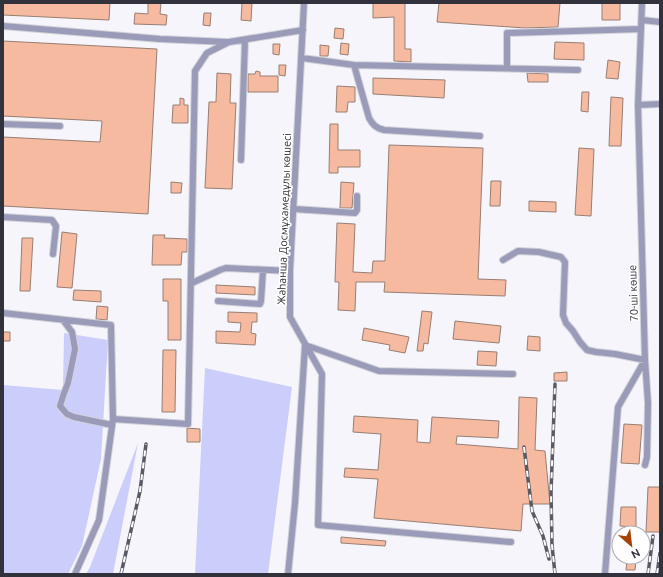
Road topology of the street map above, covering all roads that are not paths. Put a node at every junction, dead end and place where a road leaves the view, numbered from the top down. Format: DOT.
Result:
graph roads {
  1 [pos="304,3"];
  2 [pos="642,3"];
  3 [pos="642,20"];
  4 [pos="660,22"];
  5 [pos="3,26"];
  6 [pos="641,29"];
  7 [pos="303,30"];
  8 [pos="245,40"];
  9 [pos="229,42"];
  10 [pos="302,58"];
  11 [pos="354,66"];
  12 [pos="507,68"];
  13 [pos="578,70"];
  14 [pos="660,104"];
  15 [pos="638,105"];
  16 [pos="3,124"];
  17 [pos="60,126"];
  18 [pos="480,136"];
  19 [pos="241,160"];
  20 [pos="357,196"];
  21 [pos="294,209"];
  22 [pos="3,217"];
  23 [pos="53,254"];
  24 [pos="503,260"];
  25 [pos="263,270"];
  26 [pos="290,271"];
  27 [pos="192,283"];
  28 [pos="218,301"];
  29 [pos="3,313"];
  30 [pos="63,320"];
  31 [pos="306,345"];
  32 [pos="645,360"];
  33 [pos="513,374"];
  34 [pos="112,422"];
  35 [pos="645,465"];
  36 [pos="511,542"];
  37 [pos="75,574"];
  38 [pos="290,574"];
  39 [pos="605,574"];
  1 -- 7 [label="street, Жаһанша Досмұхамедұлы көшесі"];
  2 -- 3 [label="street, 70-ші көше"];
  3 -- 4 [label="street"];
  3 -- 6 [label="street, 70-ші көше"];
  5 -- 9 [label="street"];
  6 -- 12 [label="street"];
  6 -- 15 [label="street, 70-ші көше"];
  7 -- 8 [label="street"];
  7 -- 10 [label="street, Жаһанша Досмұхамедұлы көшесі"];
  8 -- 9 [label="street"];
  8 -- 19 [label="street"];
  9 -- 27 [label="street"];
  10 -- 11 [label="street"];
  10 -- 21 [label="street, Жаһанша Досмұхамедұлы көшесі"];
  11 -- 12 [label="street"];
  11 -- 18 [label="street"];
  12 -- 13 [label="street"];
  14 -- 15 [label="street"];
  15 -- 32 [label="street, 70-ші көше"];
  16 -- 17 [label="street"];
  20 -- 21 [label="street"];
  21 -- 26 [label="street, Жаһанша Досмұхамедұлы көшесі"];
  22 -- 23 [label="street"];
  24 -- 32 [label="street"];
  25 -- 26 [label="street"];
  25 -- 27 [label="street"];
  25 -- 28 [label="street"];
  26 -- 31 [label="street, Жаһанша Досмұхамедұлы көшесі"];
  27 -- 34 [label="street"];
  29 -- 30 [label="street"];
  30 -- 34 [label="street"];
  30 -- 34 [label="street"];
  31 -- 33 [label="street"];
  31 -- 36 [label="street, Жаһанша Досмұхамедұлы көшесі"];
  31 -- 38 [label="street"];
  32 -- 35 [label="street, 70-ші көше"];
  32 -- 39 [label="street"];
  34 -- 37 [label="street"];
}
